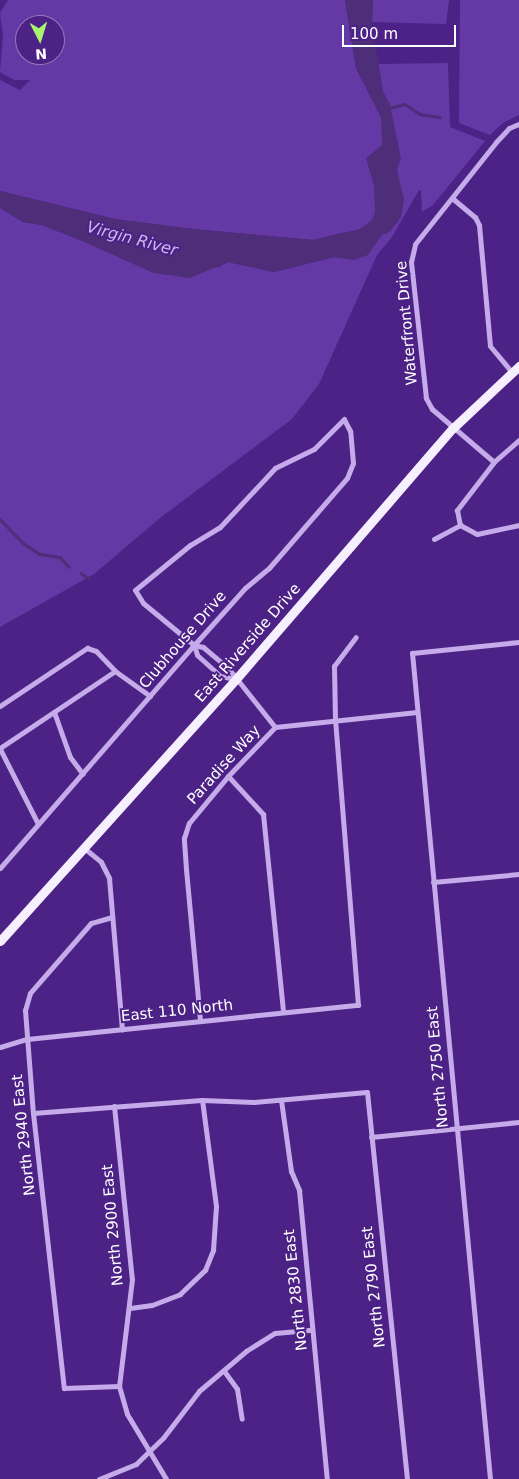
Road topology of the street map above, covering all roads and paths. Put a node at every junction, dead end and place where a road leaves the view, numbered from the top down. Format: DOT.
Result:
graph roads {
  1 [pos="519,124"];
  2 [pos="452,198"];
  3 [pos="516,369"];
  4 [pos="453,428"];
  5 [pos="519,440"];
  6 [pos="494,462"];
  7 [pos="460,525"];
  8 [pos="519,526"];
  9 [pos="434,539"];
  10 [pos="356,637"];
  11 [pos="519,642"];
  12 [pos="194,645"];
  13 [pos="115,671"];
  14 [pos="236,679"];
  15 [pos="150,696"];
  16 [pos="0,697"];
  17 [pos="2,704"];
  18 [pos="54,712"];
  19 [pos="417,712"];
  20 [pos="335,719"];
  21 [pos="275,727"];
  22 [pos="0,748"];
  23 [pos="82,774"];
  24 [pos="228,776"];
  25 [pos="38,824"];
  26 [pos="84,848"];
  27 [pos="0,868"];
  28 [pos="519,874"];
  29 [pos="433,882"];
  30 [pos="112,917"];
  31 [pos="0,941"];
  32 [pos="283,1012"];
  33 [pos="200,1020"];
  34 [pos="122,1029"];
  35 [pos="27,1039"];
  36 [pos="0,1047"];
  37 [pos="202,1100"];
  38 [pos="280,1100"];
  39 [pos="114,1106"];
  40 [pos="33,1113"];
  41 [pos="519,1122"];
  42 [pos="457,1128"];
  43 [pos="371,1136"];
  44 [pos="130,1308"];
  45 [pos="312,1330"];
  46 [pos="224,1371"];
  47 [pos="119,1386"];
  48 [pos="242,1419"];
  49 [pos="149,1451"];
  50 [pos="99,1479"];
  51 [pos="166,1479"];
  52 [pos="327,1479"];
  53 [pos="407,1479"];
  54 [pos="490,1479"];
  1 -- 2 [label="street, Waterfront Drive"];
  2 -- 3 [label="street"];
  2 -- 4 [label="street, Waterfront Drive"];
  3 -- 4 [label="main road, East Riverside Drive"];
  4 -- 6 [label="street, Waterfront Drive"];
  4 -- 14 [label="main road, East Riverside Drive"];
  5 -- 6 [label="street"];
  6 -- 7 [label="street"];
  7 -- 8 [label="street"];
  7 -- 9 [label="street"];
  10 -- 20 [label="street"];
  11 -- 19 [label="street, North 2750 East"];
  12 -- 12 [label="street, Clubhouse Drive"];
  12 -- 14 [label="street"];
  12 -- 14 [label="street"];
  12 -- 15 [label="street, Clubhouse Drive"];
  13 -- 15 [label="street"];
  13 -- 17 [label="street"];
  13 -- 18 [label="street"];
  14 -- 21 [label="street"];
  14 -- 26 [label="main road, East Riverside Drive"];
  15 -- 23 [label="street, Clubhouse Drive"];
  16 -- 17 [label="street"];
  18 -- 22 [label="street"];
  18 -- 23 [label="street"];
  19 -- 20 [label="street, Paradise Way"];
  19 -- 29 [label="street, North 2750 East"];
  20 -- 21 [label="street, Paradise Way"];
  20 -- 32 [label="street, East 110 North"];
  21 -- 24 [label="street, Paradise Way"];
  22 -- 25 [label="street"];
  23 -- 25 [label="street, Clubhouse Drive"];
  24 -- 32 [label="street"];
  24 -- 33 [label="street, Paradise Way"];
  25 -- 27 [label="street, Clubhouse Drive"];
  26 -- 30 [label="street"];
  26 -- 31 [label="main road, East Riverside Drive"];
  28 -- 29 [label="street"];
  29 -- 42 [label="street, North 2750 East"];
  30 -- 34 [label="street"];
  30 -- 35 [label="street, North 2940 East"];
  32 -- 33 [label="street, East 110 North"];
  33 -- 34 [label="street, East 110 North"];
  34 -- 35 [label="street, East 110 North"];
  35 -- 36 [label="street, East 110 North"];
  35 -- 40 [label="street, North 2940 East"];
  37 -- 38 [label="street"];
  37 -- 39 [label="street"];
  37 -- 44 [label="street"];
  38 -- 43 [label="street, North 2790 East"];
  38 -- 45 [label="street, North 2830 East"];
  39 -- 40 [label="street"];
  39 -- 44 [label="street, North 2900 East"];
  40 -- 47 [label="street, North 2940 East"];
  41 -- 42 [label="street"];
  42 -- 43 [label="street"];
  42 -- 54 [label="street, North 2750 East"];
  43 -- 53 [label="street, North 2790 East"];
  44 -- 47 [label="street, North 2900 East"];
  45 -- 46 [label="street"];
  45 -- 52 [label="street, North 2830 East"];
  46 -- 48 [label="street"];
  46 -- 49 [label="street"];
  47 -- 49 [label="street, North 2900 East"];
  49 -- 50 [label="street"];
  49 -- 51 [label="street, North 2900 East"];
}
